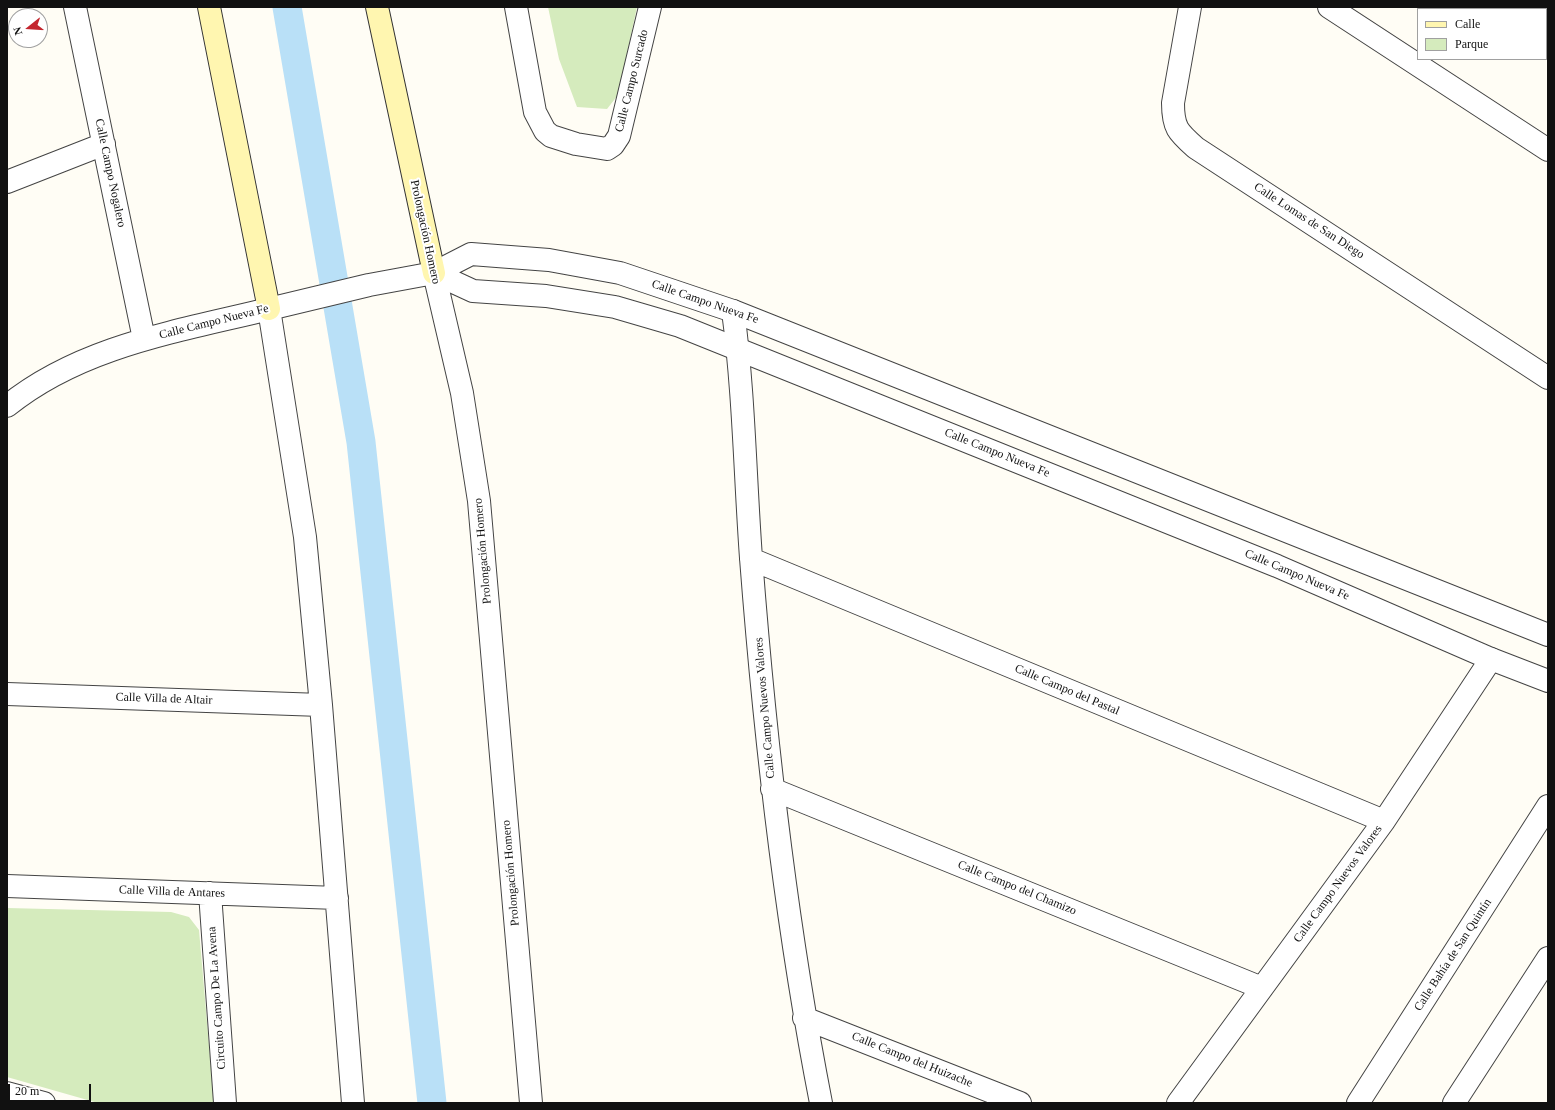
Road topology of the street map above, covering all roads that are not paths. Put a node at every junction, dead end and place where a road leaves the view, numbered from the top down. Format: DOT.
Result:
graph roads {
  1 [pos="75,7"];
  2 [pos="209,7"];
  3 [pos="377,7"];
  4 [pos="516,7"];
  5 [pos="650,7"];
  6 [pos="1190,7"];
  7 [pos="1329,7"];
  8 [pos="104,144"];
  9 [pos="1548,150"];
  10 [pos="7,182"];
  11 [pos="434,273"];
  12 [pos="269,309"];
  13 [pos="732,311"];
  14 [pos="144,339"];
  15 [pos="738,350"];
  16 [pos="1548,378"];
  17 [pos="7,406"];
  18 [pos="751,559"];
  19 [pos="1548,636"];
  20 [pos="1491,659"];
  21 [pos="1548,681"];
  22 [pos="7,694"];
  23 [pos="321,705"];
  24 [pos="772,789"];
  25 [pos="1548,806"];
  26 [pos="1384,821"];
  27 [pos="7,886"];
  28 [pos="210,894"];
  29 [pos="337,898"];
  30 [pos="1548,958"];
  31 [pos="1262,988"];
  32 [pos="804,1018"];
  33 [pos="7,1093"];
  34 [pos="44,1103"];
  35 [pos="224,1103"];
  36 [pos="353,1103"];
  37 [pos="532,1103"];
  38 [pos="821,1103"];
  39 [pos="1020,1103"];
  40 [pos="1178,1103"];
  41 [pos="1358,1103"];
  42 [pos="1454,1103"];
  1 -- 8 [label="street, Calle Campo Nogalero"];
  2 -- 12 [label="main road"];
  3 -- 11 [label="main road, Prolongación Homero"];
  4 -- 5 [label="street, Calle Campo Surcado"];
  6 -- 16 [label="street, Calle Lomas de San Diego"];
  7 -- 9 [label="street"];
  8 -- 10 [label="street"];
  8 -- 14 [label="street, Calle Campo Nogalero"];
  11 -- 12 [label="street, Calle Campo Nueva Fe"];
  11 -- 13 [label="street, Calle Campo Nueva Fe"];
  11 -- 15 [label="street, Calle Campo Nueva Fe"];
  11 -- 37 [label="street, Prolongación Homero"];
  12 -- 14 [label="street, Calle Campo Nueva Fe"];
  12 -- 23 [label="street"];
  13 -- 15 [label="street, Calle Campo Nuevos Valores"];
  13 -- 19 [label="street, Calle Campo Nueva Fe"];
  14 -- 17 [label="street, Calle Campo Nueva Fe"];
  15 -- 18 [label="street, Calle Campo Nuevos Valores"];
  15 -- 20 [label="street, Calle Campo Nueva Fe"];
  18 -- 24 [label="street, Calle Campo Nuevos Valores"];
  18 -- 26 [label="street, Calle Campo del Pastal"];
  20 -- 21 [label="street, Calle Campo Nueva Fe"];
  20 -- 26 [label="street, Calle Campo Nuevos Valores"];
  22 -- 23 [label="street, Calle Villa de Altair"];
  23 -- 29 [label="street"];
  24 -- 31 [label="street, Calle Campo del Chamizo"];
  24 -- 32 [label="street, Calle Campo Nuevos Valores"];
  25 -- 41 [label="street, Calle Bahía de San Quintín"];
  26 -- 31 [label="street, Calle Campo Nuevos Valores"];
  27 -- 28 [label="street, Calle Villa de Antares"];
  28 -- 29 [label="street, Calle Villa de Antares"];
  28 -- 35 [label="street, Circuito Campo De La Avena"];
  29 -- 36 [label="street"];
  30 -- 42 [label="street"];
  31 -- 40 [label="street, Calle Campo Nuevos Valores"];
  32 -- 38 [label="street, Calle Campo Nuevos Valores"];
  32 -- 39 [label="street, Calle Campo del Huizache"];
  33 -- 34 [label="street"];
}
